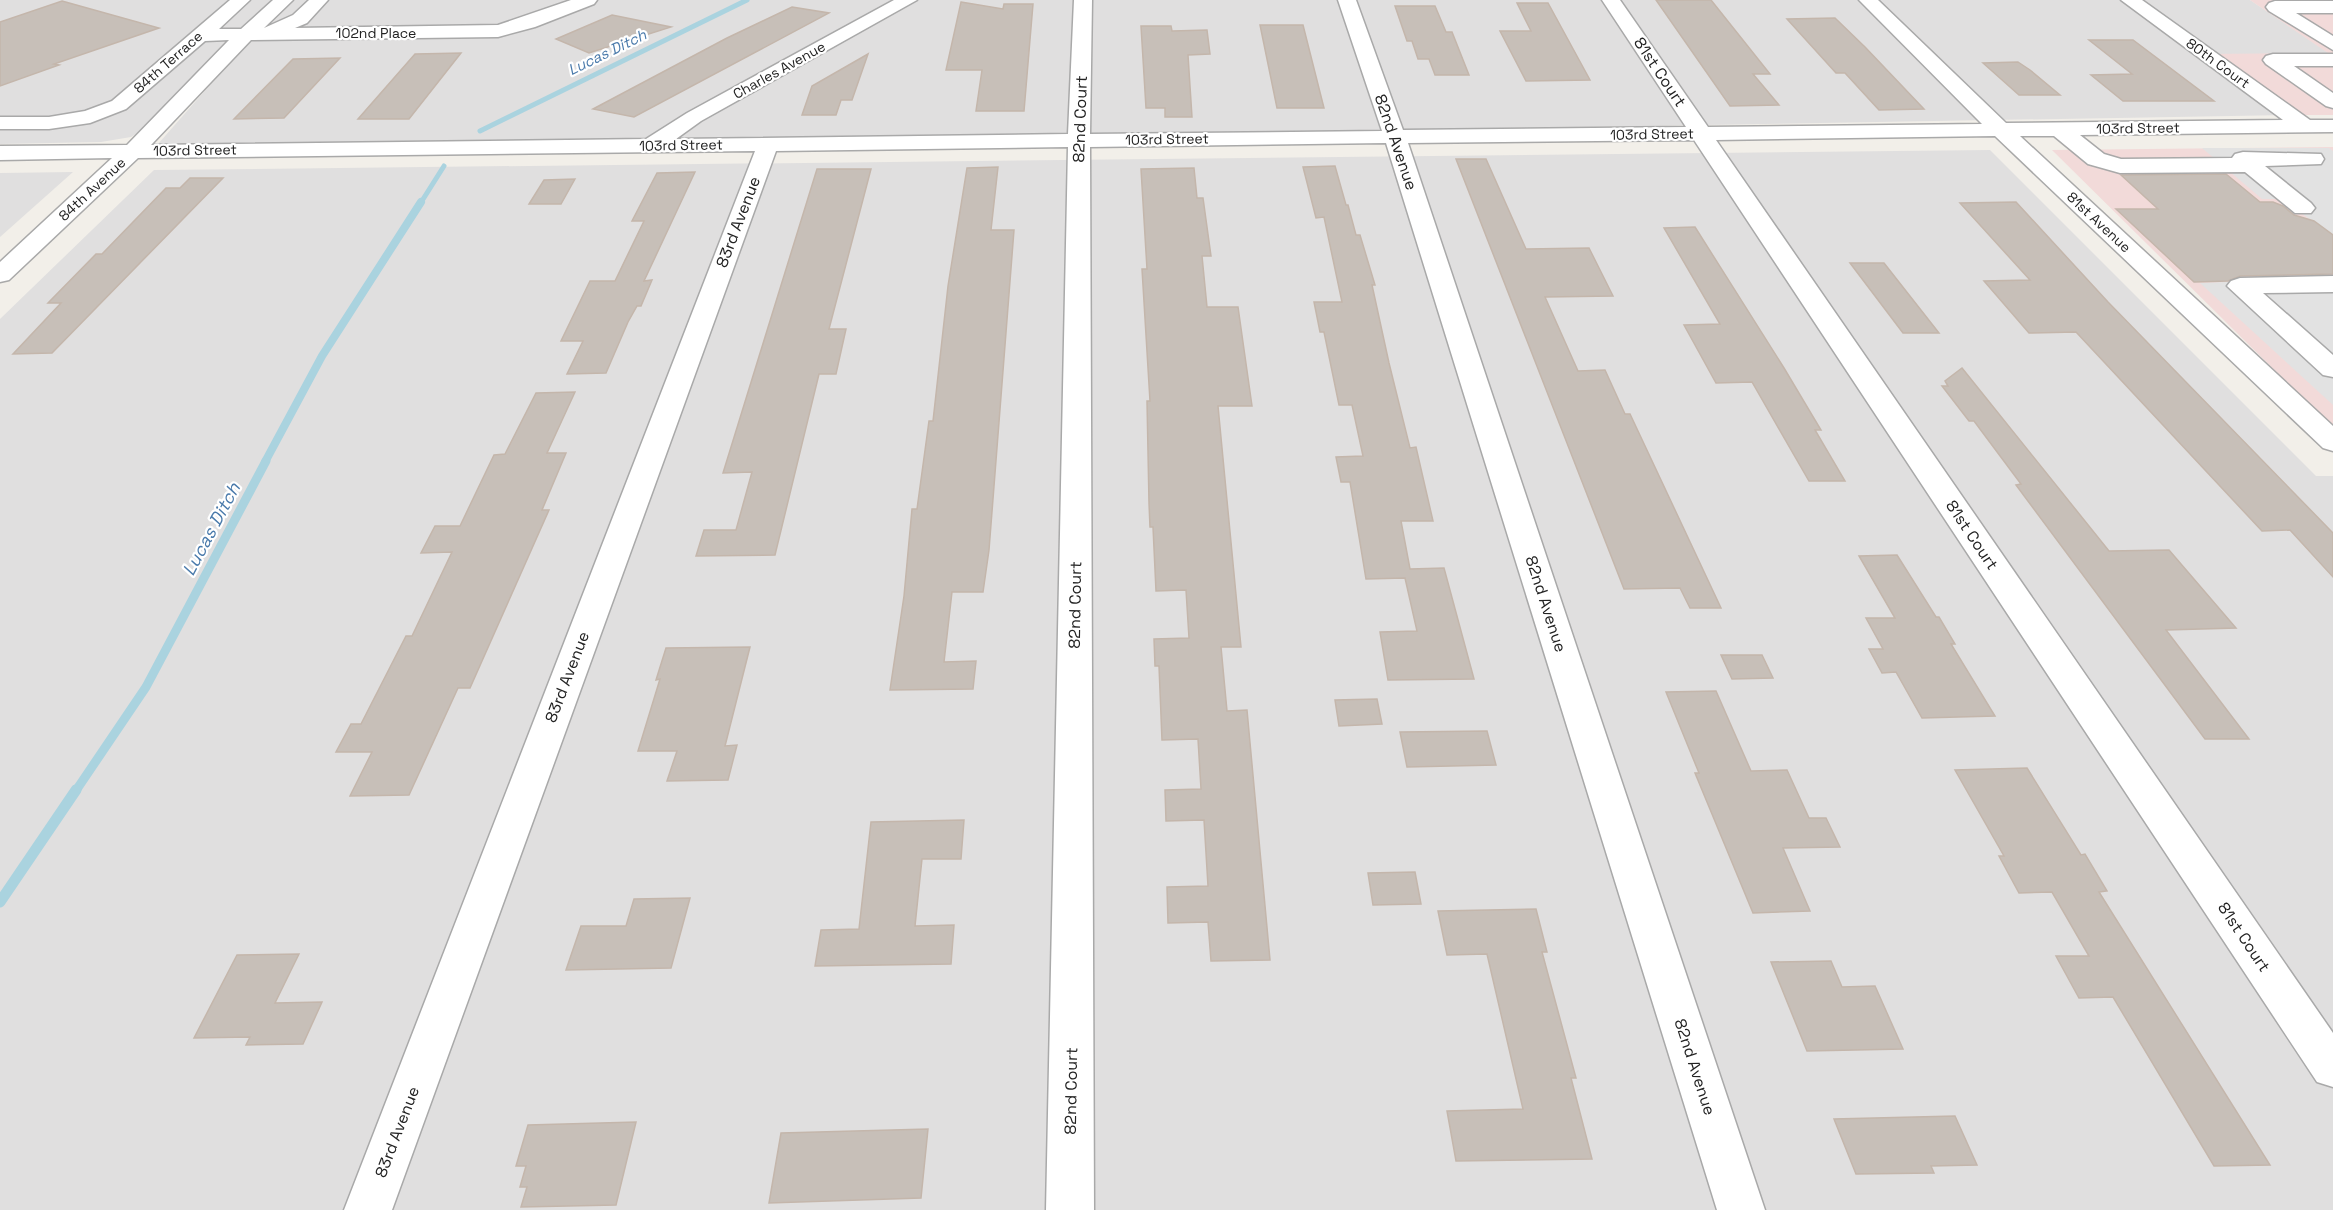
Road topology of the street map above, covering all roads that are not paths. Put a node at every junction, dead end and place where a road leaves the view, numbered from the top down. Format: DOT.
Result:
graph roads {
  1 [pos="241,0"];
  2 [pos="284,0"];
  3 [pos="319,0"];
  4 [pos="588,0"];
  5 [pos="908,0"];
  6 [pos="1083,0"];
  7 [pos="1347,0"];
  8 [pos="1611,0"];
  9 [pos="1868,0"];
  10 [pos="2130,0"];
  11 [pos="555,7"];
  12 [pos="2333,7"];
  13 [pos="246,34"];
  14 [pos="267,34"];
  15 [pos="200,35"];
  16 [pos="2333,44"];
  17 [pos="2333,60"];
  18 [pos="2333,102"];
  19 [pos="0,123"];
  20 [pos="2305,126"];
  21 [pos="2333,126"];
  22 [pos="2268,127"];
  23 [pos="2059,129"];
  24 [pos="2001,130"];
  25 [pos="1700,133"];
  26 [pos="1395,137"];
  27 [pos="1079,140"];
  28 [pos="768,144"];
  29 [pos="652,145"];
  30 [pos="133,151"];
  31 [pos="0,153"];
  32 [pos="2313,159"];
  33 [pos="2251,165"];
  34 [pos="2333,174"];
  35 [pos="2303,208"];
  36 [pos="0,275"];
  37 [pos="2329,287"];
  38 [pos="2333,369"];
  39 [pos="2333,442"];
  40 [pos="2333,1069"];
  41 [pos="368,1210"];
  42 [pos="1070,1210"];
  43 [pos="1741,1210"];
  1 -- 15 [label="street, 84th Terrace"];
  2 -- 13 [label="street, 84th Avenue"];
  3 -- 14 [label="street"];
  4 -- 11 [label="street, 102nd Place"];
  5 -- 29 [label="street, Charles Avenue"];
  6 -- 27 [label="street, 82nd Court"];
  7 -- 26 [label="street, 82nd Avenue"];
  8 -- 25 [label="street, 81st Court"];
  9 -- 24 [label="street, 81st Avenue"];
  10 -- 20 [label="street, 80th Court"];
  11 -- 14 [label="street, 102nd Place"];
  12 -- 16 [label="street"];
  13 -- 14 [label="street, 102nd Place"];
  13 -- 15 [label="street, 102nd Place"];
  13 -- 30 [label="street, 84th Avenue"];
  15 -- 19 [label="street, 84th Terrace"];
  17 -- 18 [label="street"];
  20 -- 21 [label="street, 103rd Street"];
  20 -- 22 [label="street, 103rd Street"];
  22 -- 23 [label="street, 103rd Street"];
  22 -- 32 [label="street"];
  23 -- 24 [label="street, 103rd Street"];
  23 -- 33 [label="street"];
  24 -- 25 [label="street, 103rd Street"];
  24 -- 39 [label="street, 81st Avenue"];
  25 -- 26 [label="street, 103rd Street"];
  25 -- 40 [label="street, 81st Court"];
  26 -- 27 [label="street, 103rd Street"];
  26 -- 43 [label="street, 82nd Avenue"];
  27 -- 28 [label="street, 103rd Street"];
  27 -- 42 [label="street, 82nd Court"];
  28 -- 29 [label="street, 103rd Street"];
  28 -- 41 [label="street, 83rd Avenue"];
  29 -- 30 [label="street, 103rd Street"];
  30 -- 31 [label="street, 103rd Street"];
  30 -- 36 [label="street, 84th Avenue"];
  32 -- 33 [label="street"];
  32 -- 34 [label="street"];
  33 -- 35 [label="street"];
  37 -- 38 [label="street"];
}
